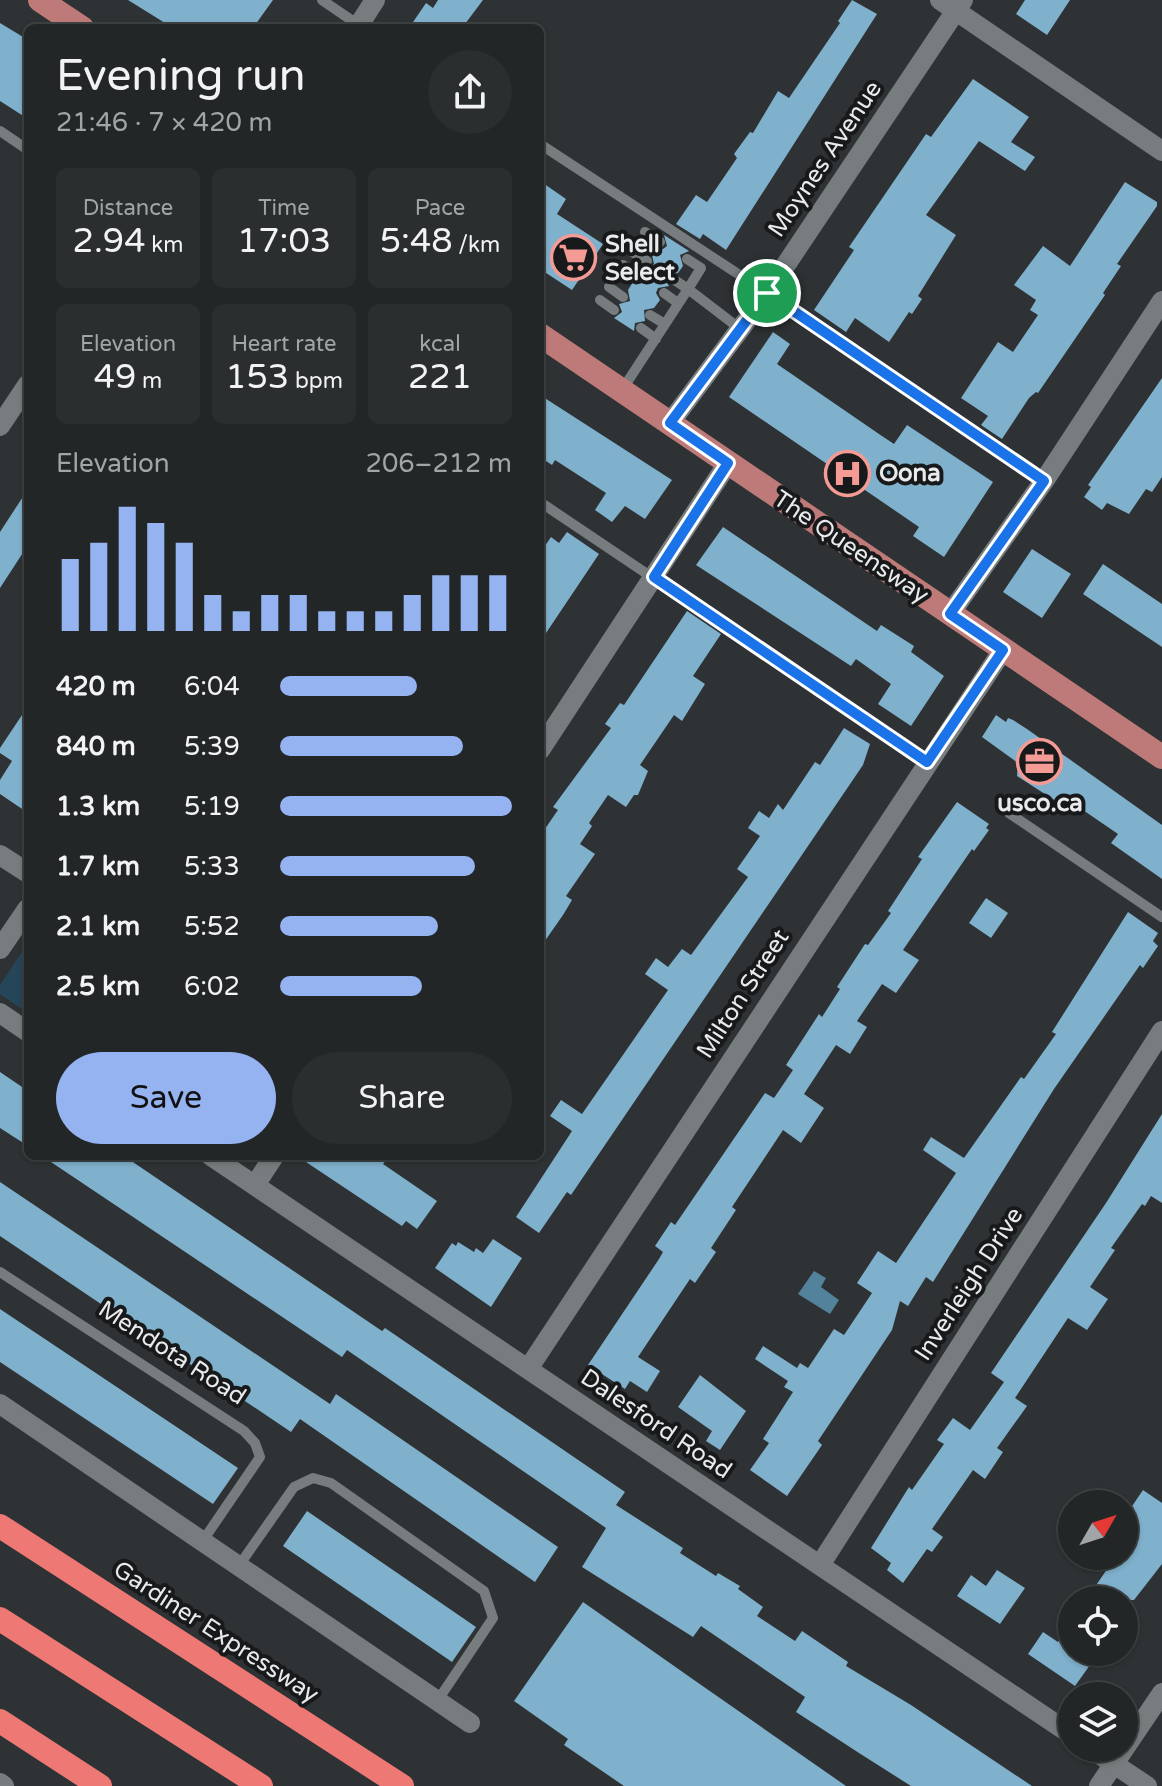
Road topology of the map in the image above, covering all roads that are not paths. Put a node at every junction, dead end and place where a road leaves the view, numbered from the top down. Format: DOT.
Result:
graph roads {
  1 [pos="40,0"];
  2 [pos="322,0"];
  3 [pos="375,0"];
  4 [pos="953,4"];
  5 [pos="76,24"];
  6 [pos="356,24"];
  7 [pos="362,24"];
  8 [pos="0,131"];
  9 [pos="24,147"];
  10 [pos="544,147"];
  11 [pos="1162,151"];
  12 [pos="645,232"];
  13 [pos="660,242"];
  14 [pos="632,252"];
  15 [pos="687,259"];
  16 [pos="647,261"];
  17 [pos="623,265"];
  18 [pos="638,276"];
  19 [pos="673,279"];
  20 [pos="609,287"];
  21 [pos="688,289"];
  22 [pos="664,293"];
  23 [pos="767,293"];
  24 [pos="623,297"];
  25 [pos="600,300"];
  26 [pos="1162,301"];
  27 [pos="678,303"];
  28 [pos="614,310"];
  29 [pos="650,315"];
  30 [pos="665,324"];
  31 [pos="641,328"];
  32 [pos="739,328"];
  33 [pos="544,338"];
  34 [pos="656,339"];
  35 [pos="24,390"];
  36 [pos="622,390"];
  37 [pos="670,423"];
  38 [pos="0,426"];
  39 [pos="728,463"];
  40 [pos="1044,481"];
  41 [pos="544,505"];
  42 [pos="654,577"];
  43 [pos="950,614"];
  44 [pos="1003,650"];
  45 [pos="544,744"];
  46 [pos="1162,757"];
  47 [pos="927,762"];
  48 [pos="1009,813"];
  49 [pos="0,855"];
  50 [pos="24,870"];
  51 [pos="24,914"];
  52 [pos="1162,917"];
  53 [pos="0,949"];
  54 [pos="0,1013"];
  55 [pos="24,1029"];
  56 [pos="1162,1031"];
  57 [pos="217,1160"];
  58 [pos="271,1160"];
  59 [pos="255,1185"];
  60 [pos="0,1272"];
  61 [pos="528,1369"];
  62 [pos="0,1404"];
  63 [pos="0,1526"];
  64 [pos="202,1542"];
  65 [pos="820,1565"];
  66 [pos="238,1567"];
  67 [pos="0,1619"];
  68 [pos="1162,1693"];
  69 [pos="438,1700"];
  70 [pos="0,1721"];
  71 [pos="470,1723"];
  72 [pos="1058,1726"];
  73 [pos="1111,1762"];
  74 [pos="1114,1764"];
  75 [pos="100,1786"];
  76 [pos="261,1786"];
  77 [pos="402,1786"];
  78 [pos="1099,1786"];
  79 [pos="1147,1786"];
  1 -- 5 [label="main road"];
  2 -- 6 [label="lane"];
  3 -- 7 [label="street"];
  4 -- 11 [label="street"];
  4 -- 23 [label="street, Moynes Avenue"];
  8 -- 9 [label="lane"];
  10 -- 23 [label="lane"];
  12 -- 13 [label="lane"];
  14 -- 16 [label="lane"];
  15 -- 21 [label="lane"];
  17 -- 18 [label="lane"];
  19 -- 21 [label="lane"];
  20 -- 24 [label="lane"];
  21 -- 27 [label="lane"];
  21 -- 32 [label="lane"];
  22 -- 27 [label="lane"];
  23 -- 32 [label="street, Moynes Avenue"];
  23 -- 40 [label="lane"];
  25 -- 28 [label="lane"];
  26 -- 40 [label="street"];
  27 -- 30 [label="lane"];
  29 -- 30 [label="lane"];
  30 -- 34 [label="lane"];
  31 -- 34 [label="lane"];
  32 -- 37 [label="street, Moynes Avenue"];
  33 -- 36 [label="main road, The Queensway"];
  34 -- 36 [label="lane"];
  35 -- 38 [label="street"];
  36 -- 37 [label="main road, The Queensway"];
  37 -- 39 [label="main road, The Queensway"];
  39 -- 42 [label="street"];
  39 -- 43 [label="main road, The Queensway"];
  40 -- 43 [label="street"];
  41 -- 42 [label="lane"];
  42 -- 45 [label="street"];
  42 -- 47 [label="lane"];
  43 -- 44 [label="main road, The Queensway"];
  44 -- 46 [label="main road, The Queensway"];
  44 -- 47 [label="street, Milton Street"];
  47 -- 61 [label="street, Milton Street"];
  48 -- 52 [label="lane"];
  49 -- 50 [label="street"];
  51 -- 53 [label="street"];
  54 -- 55 [label="street"];
  56 -- 65 [label="street, Inverleigh Drive"];
  57 -- 59 [label="street, Dalesford Road"];
  58 -- 59 [label="street"];
  59 -- 61 [label="street, Dalesford Road"];
  60 -- 64 [label="lane, Mendota Road"];
  61 -- 65 [label="street, Dalesford Road"];
  62 -- 64 [label="street"];
  63 -- 77 [label="highway, Gardiner Expressway"];
  64 -- 66 [label="street"];
  65 -- 72 [label="street, Dalesford Road"];
  66 -- 69 [label="street"];
  66 -- 69 [label="lane"];
  67 -- 76 [label="highway"];
  68 -- 74 [label="street"];
  69 -- 71 [label="street"];
  70 -- 75 [label="highway"];
  73 -- 74 [label="street"];
  74 -- 78 [label="street"];
  74 -- 79 [label="street"];
}
